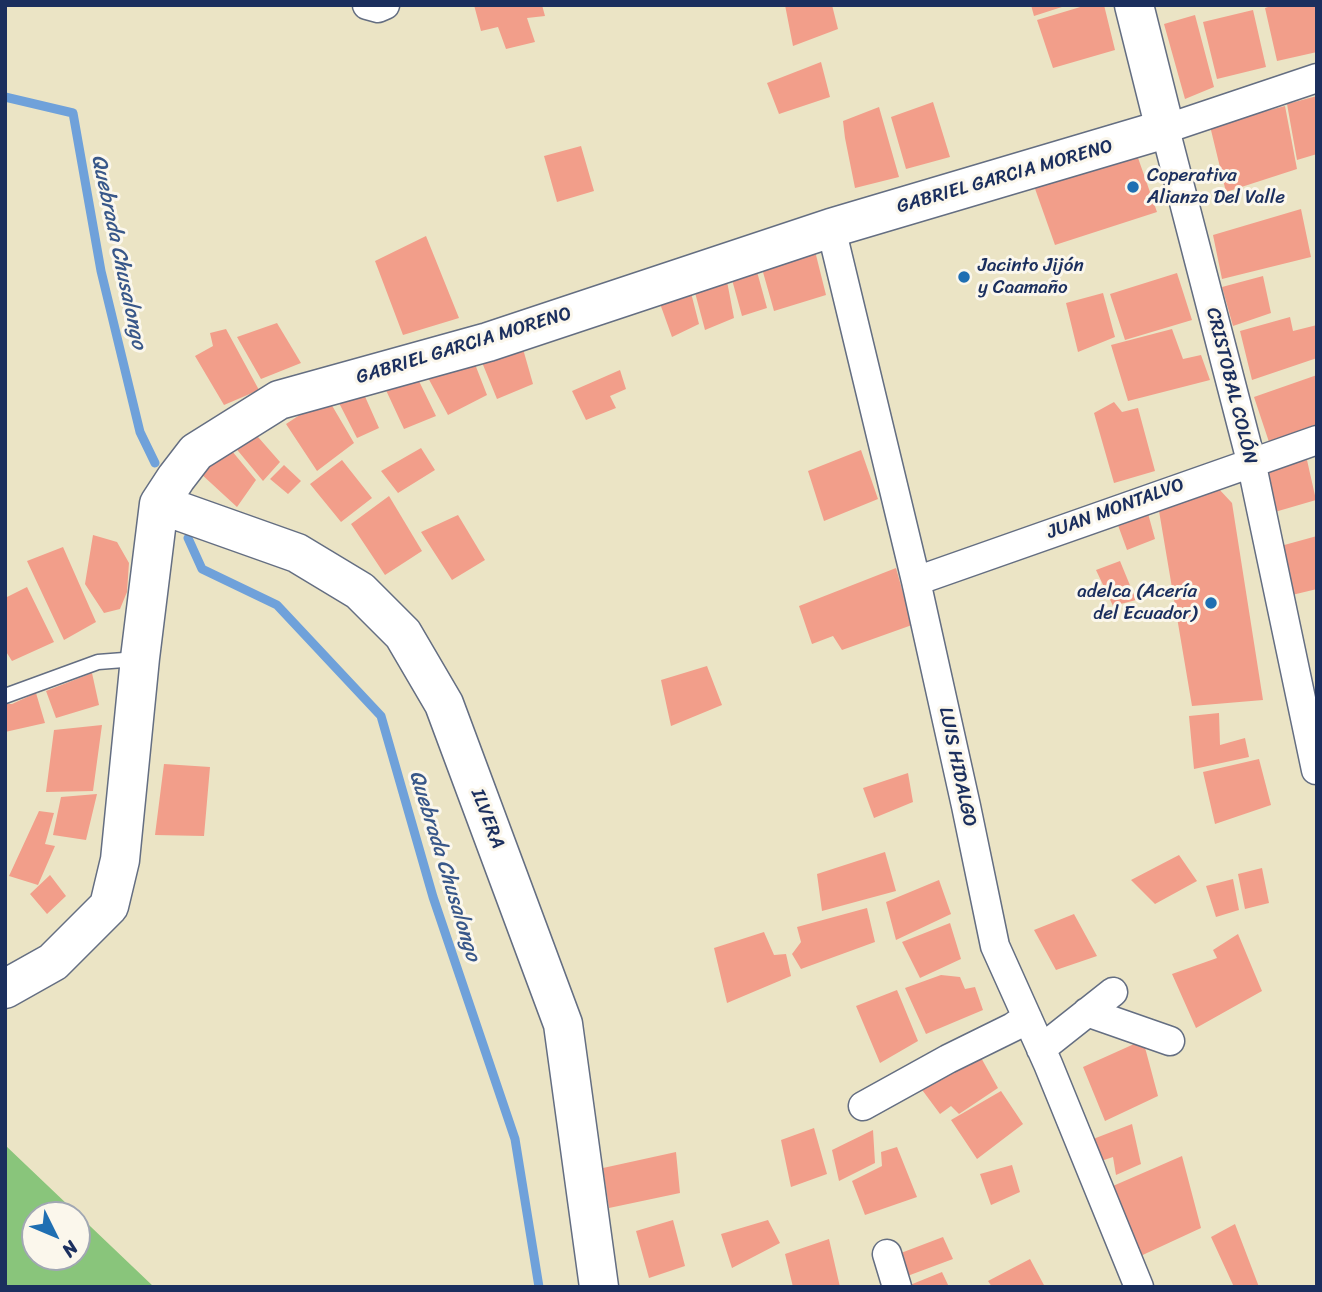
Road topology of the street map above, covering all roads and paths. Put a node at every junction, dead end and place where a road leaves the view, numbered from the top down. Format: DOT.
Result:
graph roads {
  1 [pos="368,5"];
  2 [pos="385,5"];
  3 [pos="1134,5"];
  4 [pos="1317,78"];
  5 [pos="1165,129"];
  6 [pos="831,228"];
  7 [pos="1317,440"];
  8 [pos="1251,461"];
  9 [pos="159,504"];
  10 [pos="916,581"];
  11 [pos="140,659"];
  12 [pos="5,696"];
  13 [pos="1316,770"];
  14 [pos="5,989"];
  15 [pos="1113,992"];
  16 [pos="1087,1012"];
  17 [pos="1027,1017"];
  18 [pos="1170,1041"];
  19 [pos="1041,1049"];
  20 [pos="863,1106"];
  21 [pos="887,1254"];
  22 [pos="599,1287"];
  23 [pos="897,1287"];
  24 [pos="1139,1287"];
  1 -- 2 [label="street"];
  3 -- 5 [label="street, CRISTOBAL COLÓN"];
  4 -- 5 [label="street, GABRIEL GARCIA MORENO"];
  5 -- 6 [label="street, GABRIEL GARCIA MORENO"];
  5 -- 8 [label="street, CRISTOBAL COLÓN"];
  6 -- 9 [label="street, GABRIEL GARCIA MORENO"];
  6 -- 10 [label="street, LUIS HIDALGO"];
  7 -- 8 [label="street, JUAN MONTALVO"];
  8 -- 10 [label="street, JUAN MONTALVO"];
  8 -- 13 [label="street, CRISTOBAL COLÓN"];
  9 -- 11 [label="street, GABRIEL GARCIA MORENO"];
  9 -- 22 [label="street, ILVERA"];
  10 -- 17 [label="street, LUIS HIDALGO"];
  11 -- 12 [label="lane"];
  11 -- 14 [label="street, GABRIEL GARCIA MORENO"];
  15 -- 16 [label="street"];
  16 -- 18 [label="street"];
  16 -- 19 [label="street"];
  17 -- 19 [label="street, LUIS HIDALGO"];
  17 -- 20 [label="street"];
  19 -- 24 [label="street, LUIS HIDALGO"];
  21 -- 23 [label="street"];
}
